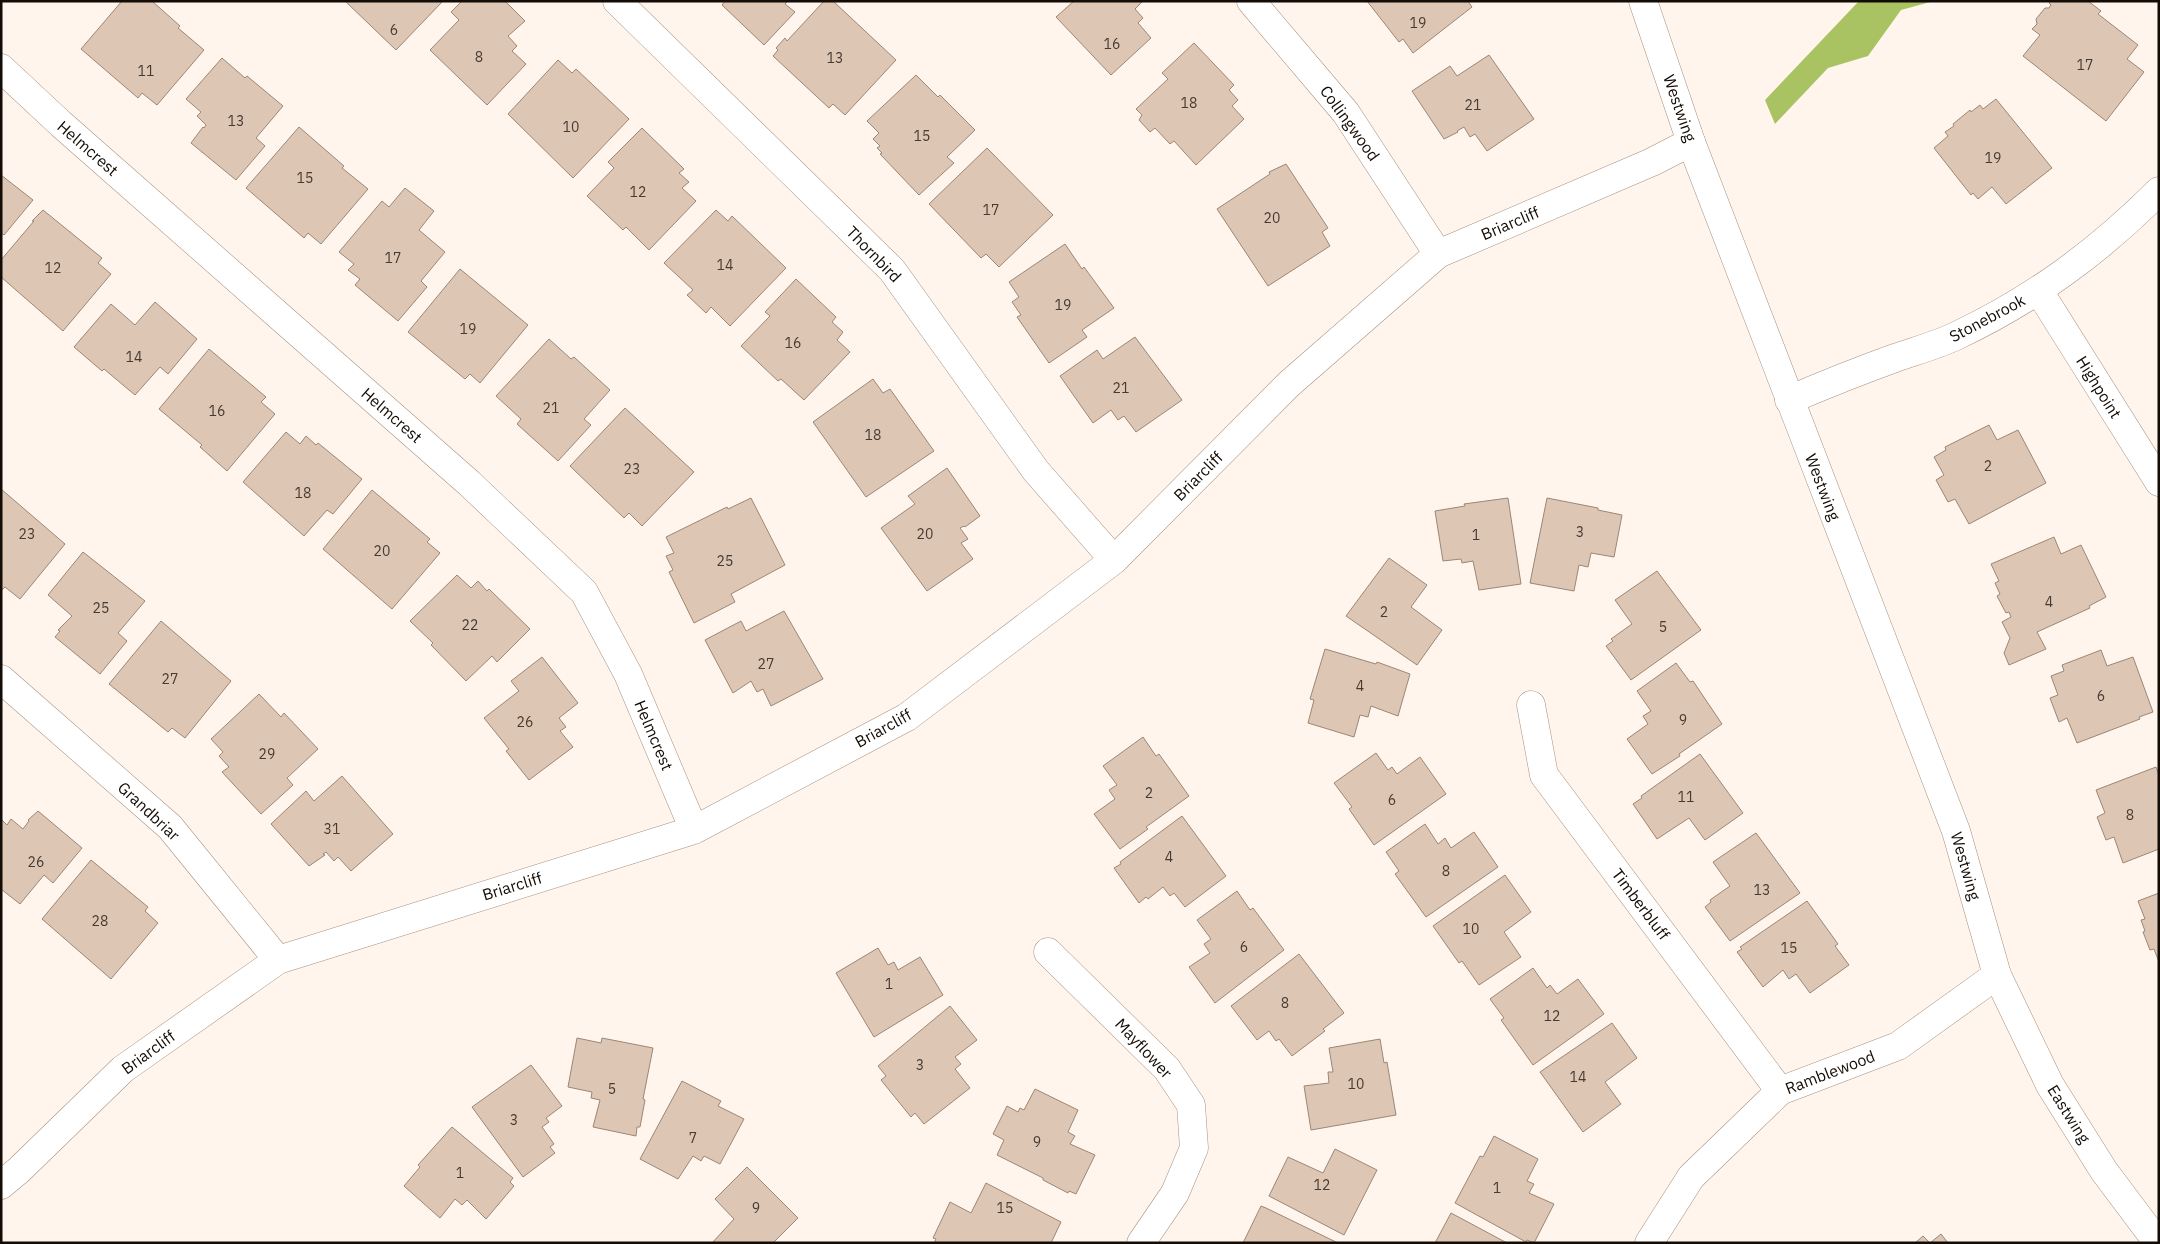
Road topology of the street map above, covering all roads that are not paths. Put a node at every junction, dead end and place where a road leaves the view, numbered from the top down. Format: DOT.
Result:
graph roads {
  1 [pos="617,1"];
  2 [pos="1251,1"];
  3 [pos="1643,1"];
  4 [pos="1,68"];
  5 [pos="1691,142"];
  6 [pos="2159,191"];
  7 [pos="1438,254"];
  8 [pos="2039,291"];
  9 [pos="1789,400"];
  10 [pos="2159,482"];
  11 [pos="1114,560"];
  12 [pos="1,679"];
  13 [pos="1531,705"];
  14 [pos="694,830"];
  15 [pos="1048,952"];
  16 [pos="278,960"];
  17 [pos="1997,974"];
  18 [pos="1780,1091"];
  19 [pos="1,1185"];
  20 [pos="1141,1243"];
  21 [pos="1649,1243"];
  22 [pos="2158,1243"];
  1 -- 11 [label="street, Thornbird"];
  2 -- 7 [label="street, Collingwood"];
  3 -- 5 [label="street, Westwing"];
  4 -- 14 [label="street, Helmcrest"];
  5 -- 7 [label="street, Briarcliff"];
  5 -- 9 [label="street, Westwing"];
  6 -- 8 [label="street, Stonebrook"];
  7 -- 11 [label="street, Briarcliff"];
  8 -- 9 [label="street, Stonebrook"];
  8 -- 10 [label="street, Highpoint"];
  9 -- 17 [label="street, Westwing"];
  11 -- 14 [label="street, Briarcliff"];
  12 -- 16 [label="street, Grandbriar"];
  13 -- 18 [label="street, Timberbluff"];
  14 -- 16 [label="street, Briarcliff"];
  15 -- 20 [label="street, Mayflower"];
  16 -- 19 [label="street, Briarcliff"];
  17 -- 18 [label="street, Ramblewood"];
  17 -- 22 [label="street, Eastwing"];
  18 -- 21 [label="street, Ramblewood"];
}
